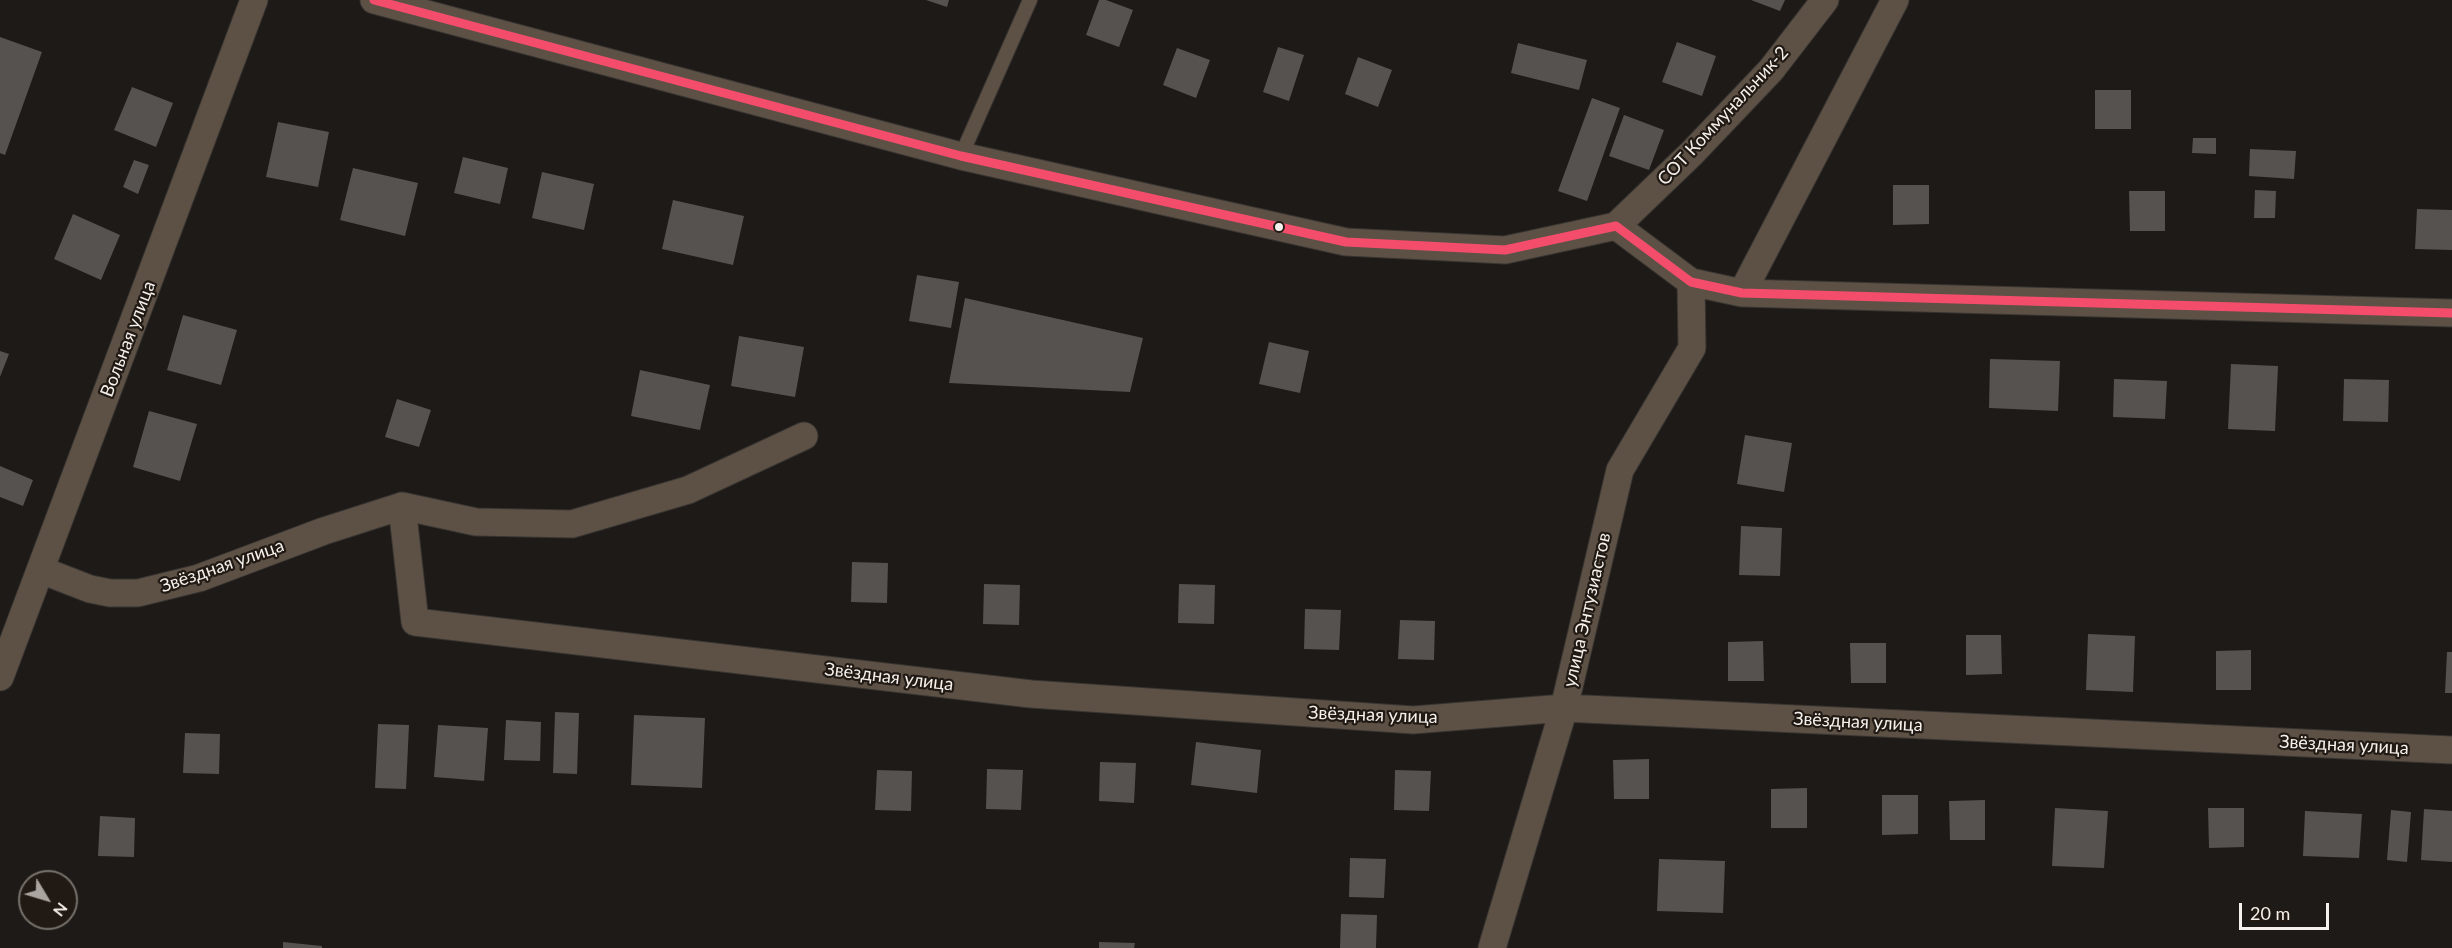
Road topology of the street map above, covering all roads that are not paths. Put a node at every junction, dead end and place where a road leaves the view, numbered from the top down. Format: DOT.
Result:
graph roads {
  1 [pos="254,0"];
  2 [pos="374,0"];
  3 [pos="1030,0"];
  4 [pos="1825,0"];
  5 [pos="1895,0"];
  6 [pos="961,156"];
  7 [pos="1616,226"];
  8 [pos="1691,282"];
  9 [pos="1742,293"];
  10 [pos="2452,314"];
  11 [pos="804,436"];
  12 [pos="402,506"];
  13 [pos="41,570"];
  14 [pos="0,677"];
  15 [pos="1564,708"];
  16 [pos="2452,750"];
  17 [pos="1492,948"];
  1 -- 13 [label="street, Вольная улица"];
  2 -- 6 [label="street"];
  3 -- 6 [label="lane"];
  4 -- 7 [label="street, СОТ Коммунальник-2"];
  5 -- 9 [label="street"];
  6 -- 7 [label="street"];
  7 -- 8 [label="street"];
  8 -- 9 [label="street"];
  8 -- 15 [label="street, улица Энтузиастов"];
  9 -- 10 [label="street"];
  11 -- 12 [label="street, Звёздная улица"];
  12 -- 13 [label="street, Звёздная улица"];
  12 -- 15 [label="street, Звёздная улица"];
  13 -- 14 [label="street, Вольная улица"];
  15 -- 16 [label="street, Звёздная улица"];
  15 -- 17 [label="street, улица Энтузиастов"];
}
